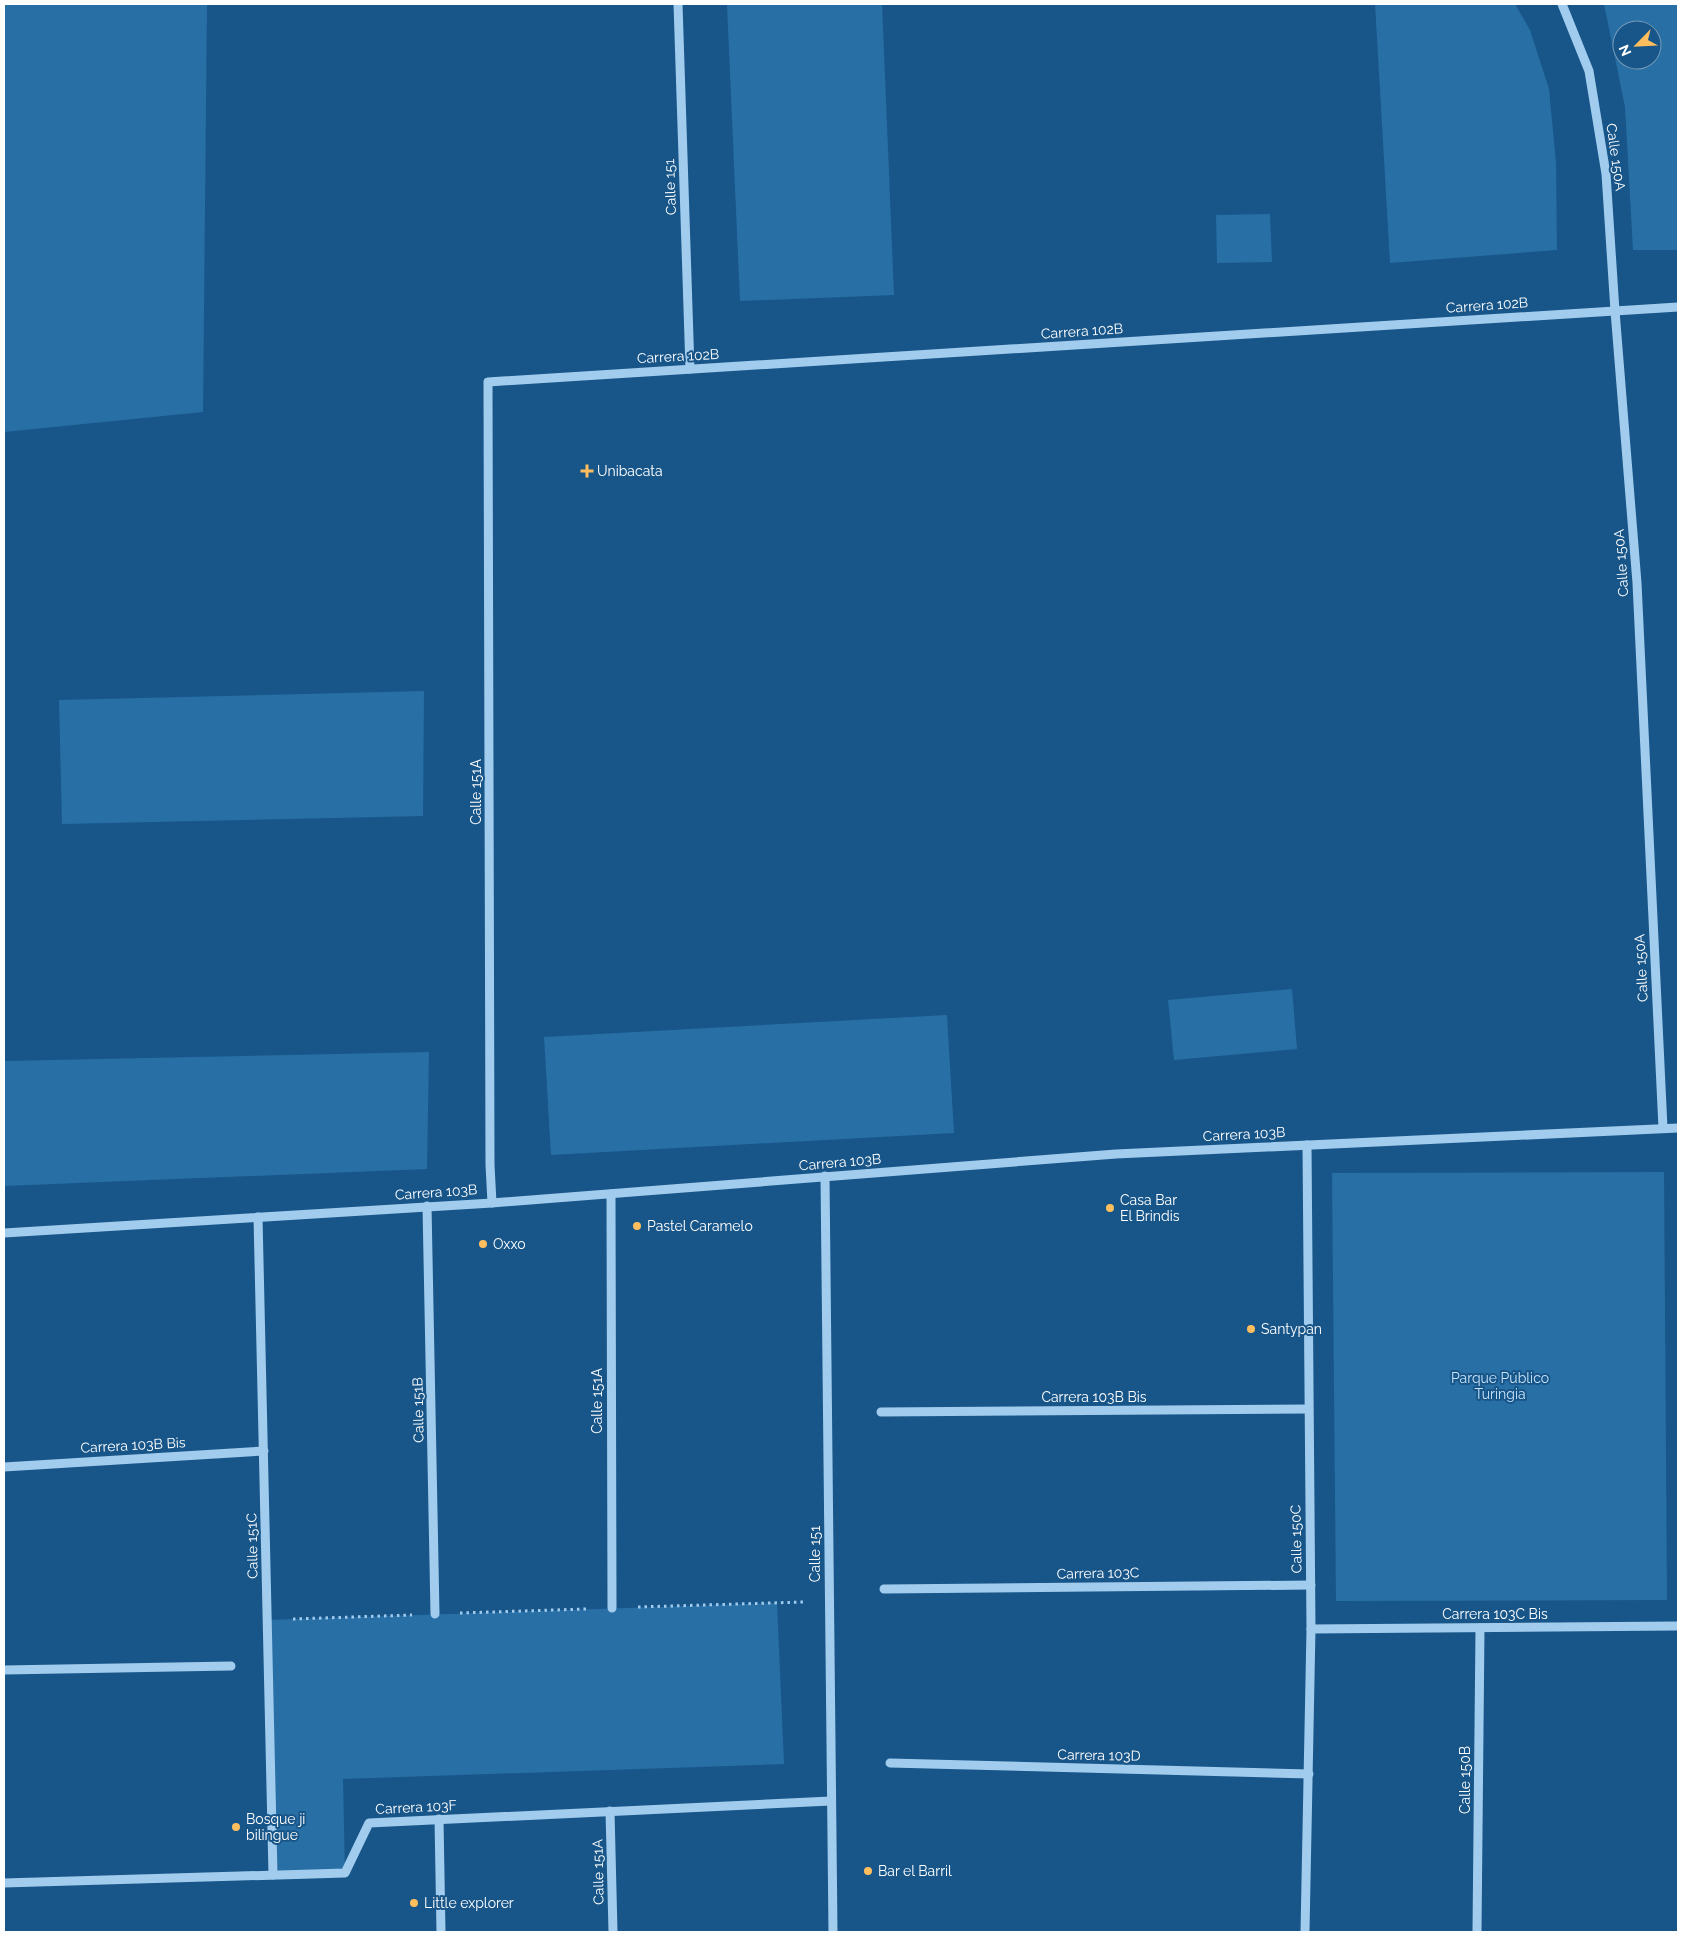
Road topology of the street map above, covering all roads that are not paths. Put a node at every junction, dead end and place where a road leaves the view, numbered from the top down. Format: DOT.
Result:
graph roads {
  1 [pos="678,4"];
  2 [pos="1562,4"];
  3 [pos="1678,307"];
  4 [pos="1615,311"];
  5 [pos="690,369"];
  6 [pos="488,382"];
  7 [pos="1662,1128"];
  8 [pos="1678,1128"];
  9 [pos="1307,1145"];
  10 [pos="825,1176"];
  11 [pos="611,1194"];
  12 [pos="492,1203"];
  13 [pos="427,1206"];
  14 [pos="258,1217"];
  15 [pos="4,1232"];
  16 [pos="1308,1409"];
  17 [pos="881,1412"];
  18 [pos="264,1451"];
  19 [pos="4,1467"];
  20 [pos="1311,1585"];
  21 [pos="884,1589"];
  22 [pos="612,1608"];
  23 [pos="436,1614"];
  24 [pos="1678,1626"];
  25 [pos="1480,1628"];
  26 [pos="1311,1629"];
  27 [pos="231,1666"];
  28 [pos="4,1670"];
  29 [pos="890,1763"];
  30 [pos="1309,1774"];
  31 [pos="831,1801"];
  32 [pos="610,1811"];
  33 [pos="439,1819"];
  34 [pos="273,1875"];
  35 [pos="4,1883"];
  36 [pos="441,1932"];
  37 [pos="613,1932"];
  38 [pos="833,1932"];
  39 [pos="1305,1932"];
  40 [pos="1478,1932"];
  1 -- 5 [label="street, Calle 151"];
  2 -- 4 [label="street, Calle 150A"];
  3 -- 4 [label="street, Carrera 102B"];
  4 -- 5 [label="street, Carrera 102B"];
  4 -- 7 [label="street, Calle 150A"];
  5 -- 6 [label="street, Carrera 102B"];
  6 -- 12 [label="street, Calle 151A"];
  7 -- 8 [label="street, Carrera 103B"];
  7 -- 9 [label="street, Carrera 103B"];
  9 -- 10 [label="street, Carrera 103B"];
  9 -- 16 [label="street, Calle 150C"];
  10 -- 11 [label="street, Carrera 103B"];
  10 -- 31 [label="street, Calle 151"];
  11 -- 12 [label="street, Carrera 103B"];
  11 -- 22 [label="street, Calle 151A"];
  12 -- 13 [label="street, Carrera 103B"];
  13 -- 14 [label="street, Carrera 103B"];
  13 -- 23 [label="street, Calle 151B"];
  14 -- 15 [label="street, Carrera 103B"];
  14 -- 18 [label="street, Calle 151C"];
  16 -- 17 [label="street, Carrera 103B Bis"];
  16 -- 20 [label="street, Calle 150C"];
  18 -- 19 [label="street, Carrera 103B Bis"];
  18 -- 34 [label="street, Calle 151C"];
  20 -- 21 [label="street, Carrera 103C"];
  20 -- 26 [label="street, Calle 150C"];
  24 -- 25 [label="street, Carrera 103C Bis"];
  25 -- 26 [label="street, Carrera 103C Bis"];
  25 -- 40 [label="street, Calle 150B"];
  26 -- 30 [label="street, Calle 150C"];
  27 -- 28 [label="street"];
  29 -- 30 [label="street, Carrera 103D"];
  30 -- 39 [label="street, Calle 150C"];
  31 -- 32 [label="street, Carrera 103F"];
  31 -- 38 [label="street, Calle 151"];
  32 -- 33 [label="street, Carrera 103F"];
  32 -- 37 [label="street, Calle 151A"];
  33 -- 34 [label="street, Carrera 103F"];
  33 -- 36 [label="street"];
  34 -- 35 [label="street, Carrera 103F"];
}
